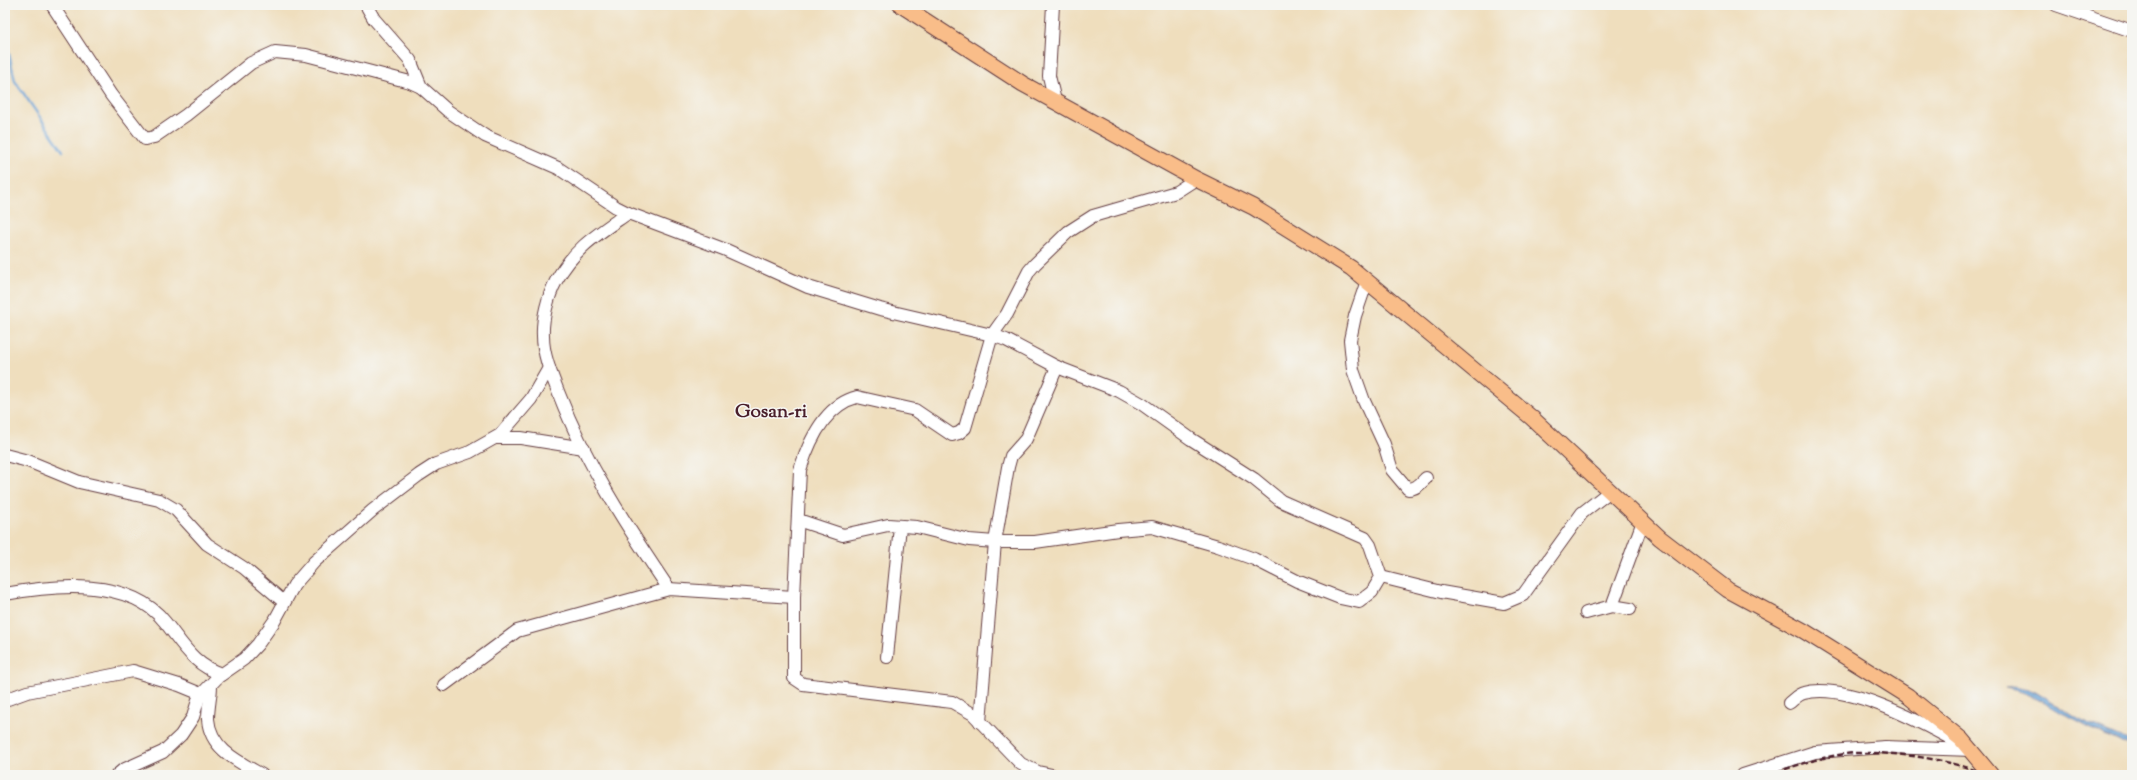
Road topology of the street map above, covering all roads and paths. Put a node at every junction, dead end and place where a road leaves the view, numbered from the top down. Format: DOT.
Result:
graph roads {
  1 [pos="52,5"];
  2 [pos="366,5"];
  3 [pos="901,5"];
  4 [pos="1053,5"];
  5 [pos="2056,5"];
  6 [pos="2132,31"];
  7 [pos="421,87"];
  8 [pos="1055,101"];
  9 [pos="1196,179"];
  10 [pos="628,213"];
  11 [pos="1367,281"];
  12 [pos="992,335"];
  13 [pos="1057,367"];
  14 [pos="549,368"];
  15 [pos="497,438"];
  16 [pos="584,448"];
  17 [pos="5,455"];
  18 [pos="1426,478"];
  19 [pos="1609,492"];
  20 [pos="798,520"];
  21 [pos="1642,524"];
  22 [pos="900,526"];
  23 [pos="995,542"];
  24 [pos="1381,577"];
  25 [pos="669,589"];
  26 [pos="5,594"];
  27 [pos="794,597"];
  28 [pos="284,602"];
  29 [pos="1612,606"];
  30 [pos="1630,609"];
  31 [pos="1586,614"];
  32 [pos="887,657"];
  33 [pos="222,674"];
  34 [pos="211,684"];
  35 [pos="444,685"];
  36 [pos="201,694"];
  37 [pos="5,700"];
  38 [pos="1788,703"];
  39 [pos="980,722"];
  40 [pos="1972,750"];
  41 [pos="1038,774"];
  42 [pos="117,775"];
  43 [pos="262,775"];
  44 [pos="1052,775"];
  45 [pos="1743,775"];
  46 [pos="1992,775"];
  1 -- 7 [label="street"];
  2 -- 7 [label="street"];
  3 -- 8 [label="main road"];
  4 -- 8 [label="street"];
  5 -- 6 [label="street"];
  7 -- 10 [label="street"];
  8 -- 9 [label="main road"];
  9 -- 11 [label="main road"];
  9 -- 12 [label="street"];
  10 -- 12 [label="street"];
  10 -- 14 [label="street"];
  11 -- 18 [label="street"];
  11 -- 19 [label="main road"];
  12 -- 13 [label="street"];
  12 -- 20 [label="street"];
  13 -- 23 [label="street"];
  13 -- 24 [label="street"];
  14 -- 15 [label="street"];
  14 -- 16 [label="street"];
  15 -- 16 [label="street"];
  15 -- 28 [label="street"];
  16 -- 25 [label="street"];
  17 -- 28 [label="street"];
  19 -- 21 [label="main road"];
  19 -- 24 [label="street"];
  20 -- 22 [label="street"];
  20 -- 27 [label="street"];
  21 -- 29 [label="street"];
  21 -- 40 [label="main road"];
  22 -- 23 [label="street"];
  22 -- 32 [label="street"];
  23 -- 24 [label="street"];
  23 -- 39 [label="street"];
  25 -- 27 [label="street"];
  25 -- 35 [label="street"];
  26 -- 33 [label="street"];
  27 -- 39 [label="street"];
  28 -- 33 [label="street"];
  29 -- 30 [label="street"];
  29 -- 31 [label="street"];
  33 -- 34 [label="street"];
  34 -- 36 [label="street"];
  34 -- 43 [label="street"];
  36 -- 37 [label="street"];
  36 -- 42 [label="street"];
  38 -- 40 [label="street"];
  39 -- 41 [label="street"];
  40 -- 45 [label="street"];
  40 -- 46 [label="main road"];
  41 -- 44 [label="street"];
}
